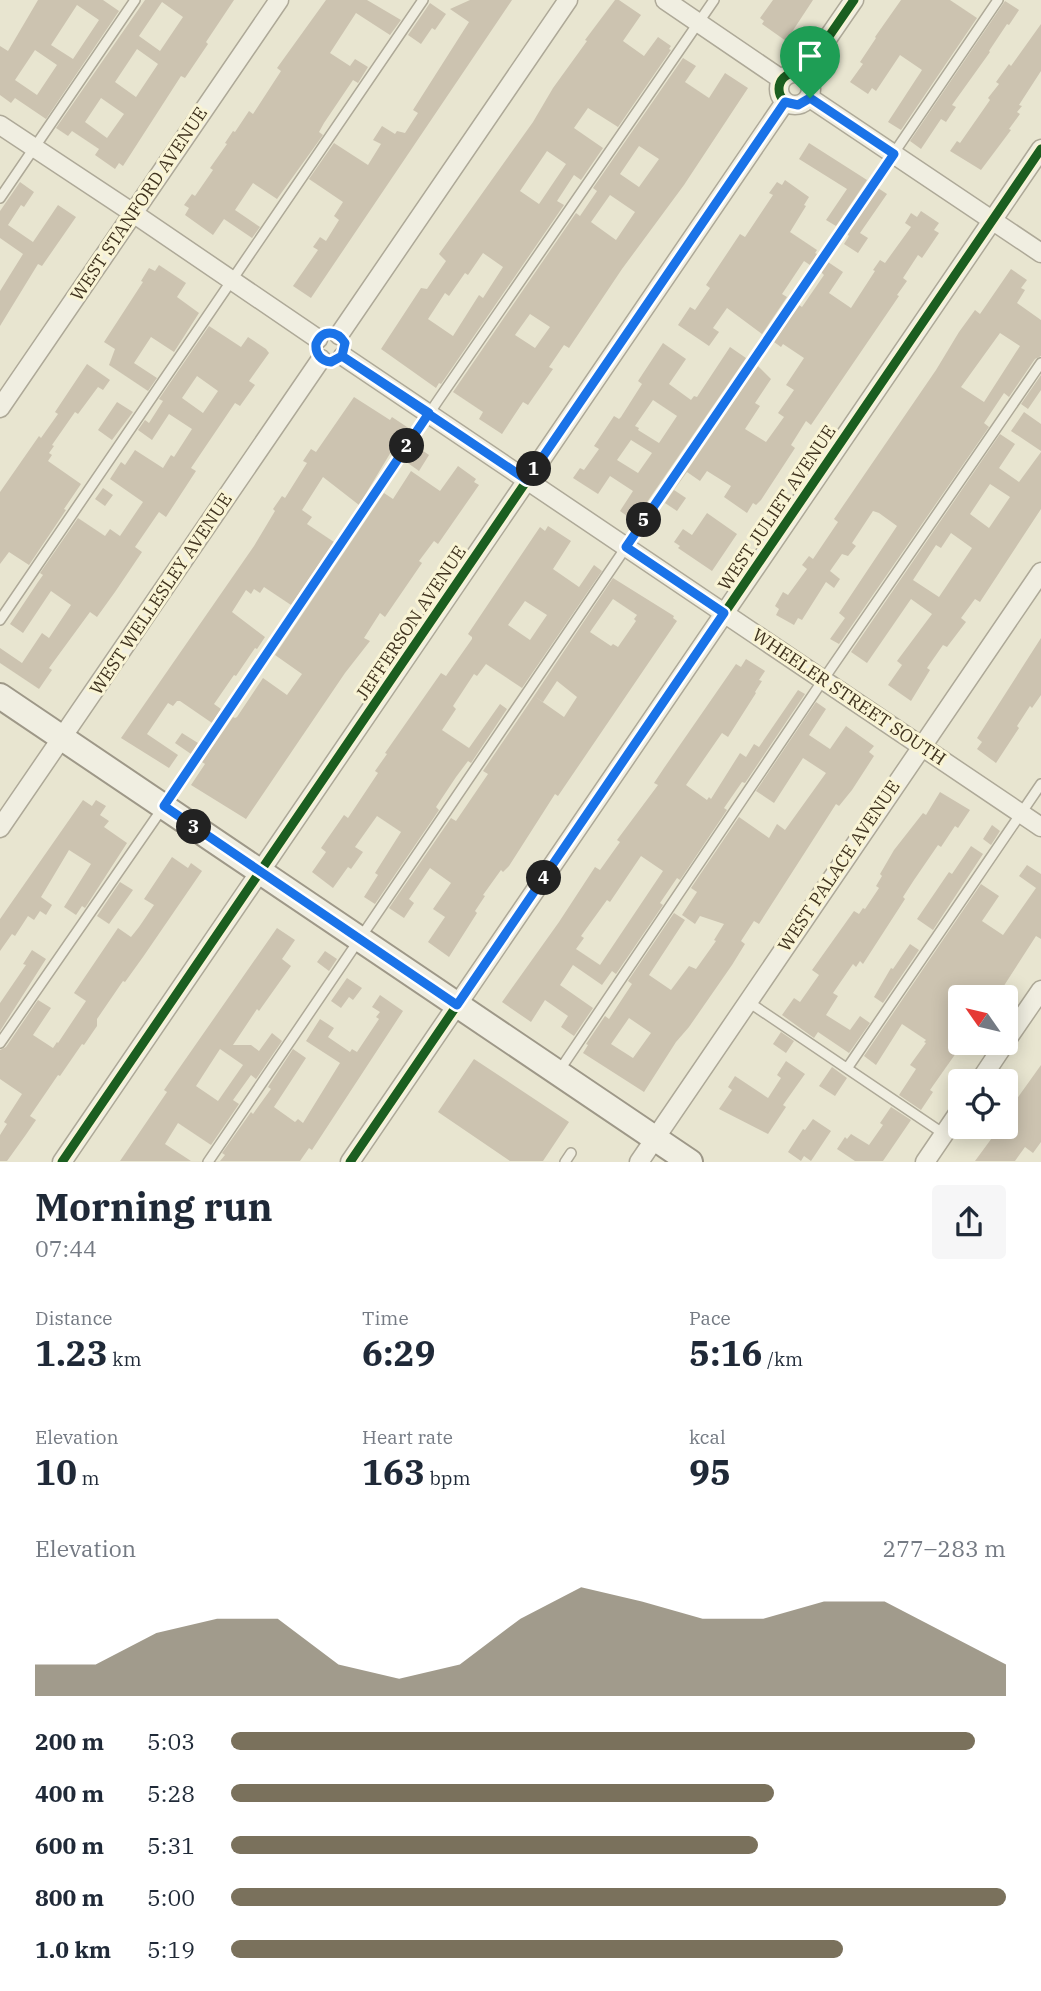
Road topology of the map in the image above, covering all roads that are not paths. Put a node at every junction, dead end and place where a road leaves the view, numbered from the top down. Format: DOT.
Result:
graph roads {
  1 [pos="135,0"];
  2 [pos="279,0"];
  3 [pos="423,0"];
  4 [pos="568,0"];
  5 [pos="665,0"];
  6 [pos="714,0"];
  7 [pos="854,0"];
  8 [pos="998,0"];
  9 [pos="699,23"];
  10 [pos="803,74"];
  11 [pos="781,79"];
  12 [pos="810,98"];
  13 [pos="785,102"];
  14 [pos="0,125"];
  15 [pos="34,148"];
  16 [pos="1041,149"];
  17 [pos="894,154"];
  18 [pos="0,198"];
  19 [pos="134,213"];
  20 [pos="993,221"];
  21 [pos="1041,253"];
  22 [pos="232,280"];
  23 [pos="339,335"];
  24 [pos="318,339"];
  25 [pos="342,356"];
  26 [pos="321,359"];
  27 [pos="1041,363"];
  28 [pos="0,408"];
  29 [pos="429,413"];
  30 [pos="527,480"];
  31 [pos="626,547"];
  32 [pos="1041,572"];
  33 [pos="724,613"];
  34 [pos="0,620"];
  35 [pos="823,680"];
  36 [pos="0,696"];
  37 [pos="61,738"];
  38 [pos="921,746"];
  39 [pos="1041,784"];
  40 [pos="164,806"];
  41 [pos="1021,814"];
  42 [pos="1041,827"];
  43 [pos="0,828"];
  44 [pos="260,872"];
  45 [pos="360,939"];
  46 [pos="1041,990"];
  47 [pos="747,1001"];
  48 [pos="457,1005"];
  49 [pos="1018,1024"];
  50 [pos="0,1043"];
  51 [pos="848,1067"];
  52 [pos="558,1073"];
  53 [pos="948,1128"];
  54 [pos="944,1134"];
  55 [pos="655,1138"];
  56 [pos="62,1161"];
  57 [pos="208,1161"];
  58 [pos="350,1161"];
  59 [pos="639,1161"];
  60 [pos="690,1161"];
  61 [pos="925,1161"];
  1 -- 15 [label="lane"];
  2 -- 19 [label="street, WEST STANFORD AVENUE"];
  3 -- 22 [label="lane"];
  4 -- 23 [label="street"];
  5 -- 9 [label="street"];
  6 -- 9 [label="lane"];
  7 -- 10 [label="street"];
  8 -- 17 [label="lane"];
  9 -- 11 [label="street"];
  9 -- 29 [label="lane"];
  10 -- 11 [label="street"];
  10 -- 12 [label="street"];
  11 -- 13 [label="street"];
  12 -- 13 [label="street"];
  12 -- 17 [label="street"];
  13 -- 30 [label="street, JEFFERSON AVENUE"];
  14 -- 15 [label="street"];
  15 -- 18 [label="lane"];
  15 -- 19 [label="street"];
  16 -- 20 [label="street, WEST JULIET AVENUE"];
  17 -- 20 [label="street"];
  17 -- 31 [label="lane"];
  19 -- 22 [label="street"];
  19 -- 28 [label="street, WEST STANFORD AVENUE"];
  20 -- 21 [label="street"];
  20 -- 33 [label="street, WEST JULIET AVENUE"];
  22 -- 24 [label="street"];
  22 -- 34 [label="lane"];
  23 -- 24 [label="street"];
  23 -- 25 [label="street"];
  24 -- 26 [label="street"];
  25 -- 26 [label="street"];
  25 -- 29 [label="street, WHEELER STREET SOUTH"];
  26 -- 37 [label="street, WEST WELLESLEY AVENUE"];
  27 -- 35 [label="lane"];
  29 -- 30 [label="street, WHEELER STREET SOUTH"];
  29 -- 40 [label="lane"];
  30 -- 31 [label="street, WHEELER STREET SOUTH"];
  30 -- 44 [label="street, JEFFERSON AVENUE"];
  31 -- 33 [label="street, WHEELER STREET SOUTH"];
  31 -- 45 [label="lane"];
  32 -- 38 [label="street, WEST PALACE AVENUE"];
  33 -- 35 [label="street, WHEELER STREET SOUTH"];
  33 -- 48 [label="street, WEST JULIET AVENUE"];
  35 -- 38 [label="street, WHEELER STREET SOUTH"];
  35 -- 52 [label="lane"];
  36 -- 37 [label="street"];
  37 -- 40 [label="street"];
  37 -- 43 [label="street, WEST WELLESLEY AVENUE"];
  38 -- 41 [label="street, WHEELER STREET SOUTH"];
  38 -- 47 [label="street, WEST PALACE AVENUE"];
  39 -- 41 [label="lane"];
  40 -- 44 [label="street"];
  40 -- 50 [label="lane"];
  41 -- 42 [label="street, WHEELER STREET SOUTH"];
  41 -- 51 [label="lane"];
  44 -- 45 [label="street"];
  44 -- 56 [label="street, JEFFERSON AVENUE"];
  45 -- 48 [label="street"];
  45 -- 57 [label="lane"];
  46 -- 49 [label="street"];
  47 -- 51 [label="lane"];
  47 -- 55 [label="street, WEST PALACE AVENUE"];
  48 -- 52 [label="street"];
  48 -- 58 [label="street, WEST JULIET AVENUE"];
  51 -- 54 [label="lane"];
  52 -- 55 [label="street"];
  53 -- 54 [label="street"];
  54 -- 61 [label="street"];
  55 -- 59 [label="street, WEST PALACE AVENUE"];
  55 -- 60 [label="street"];
}
